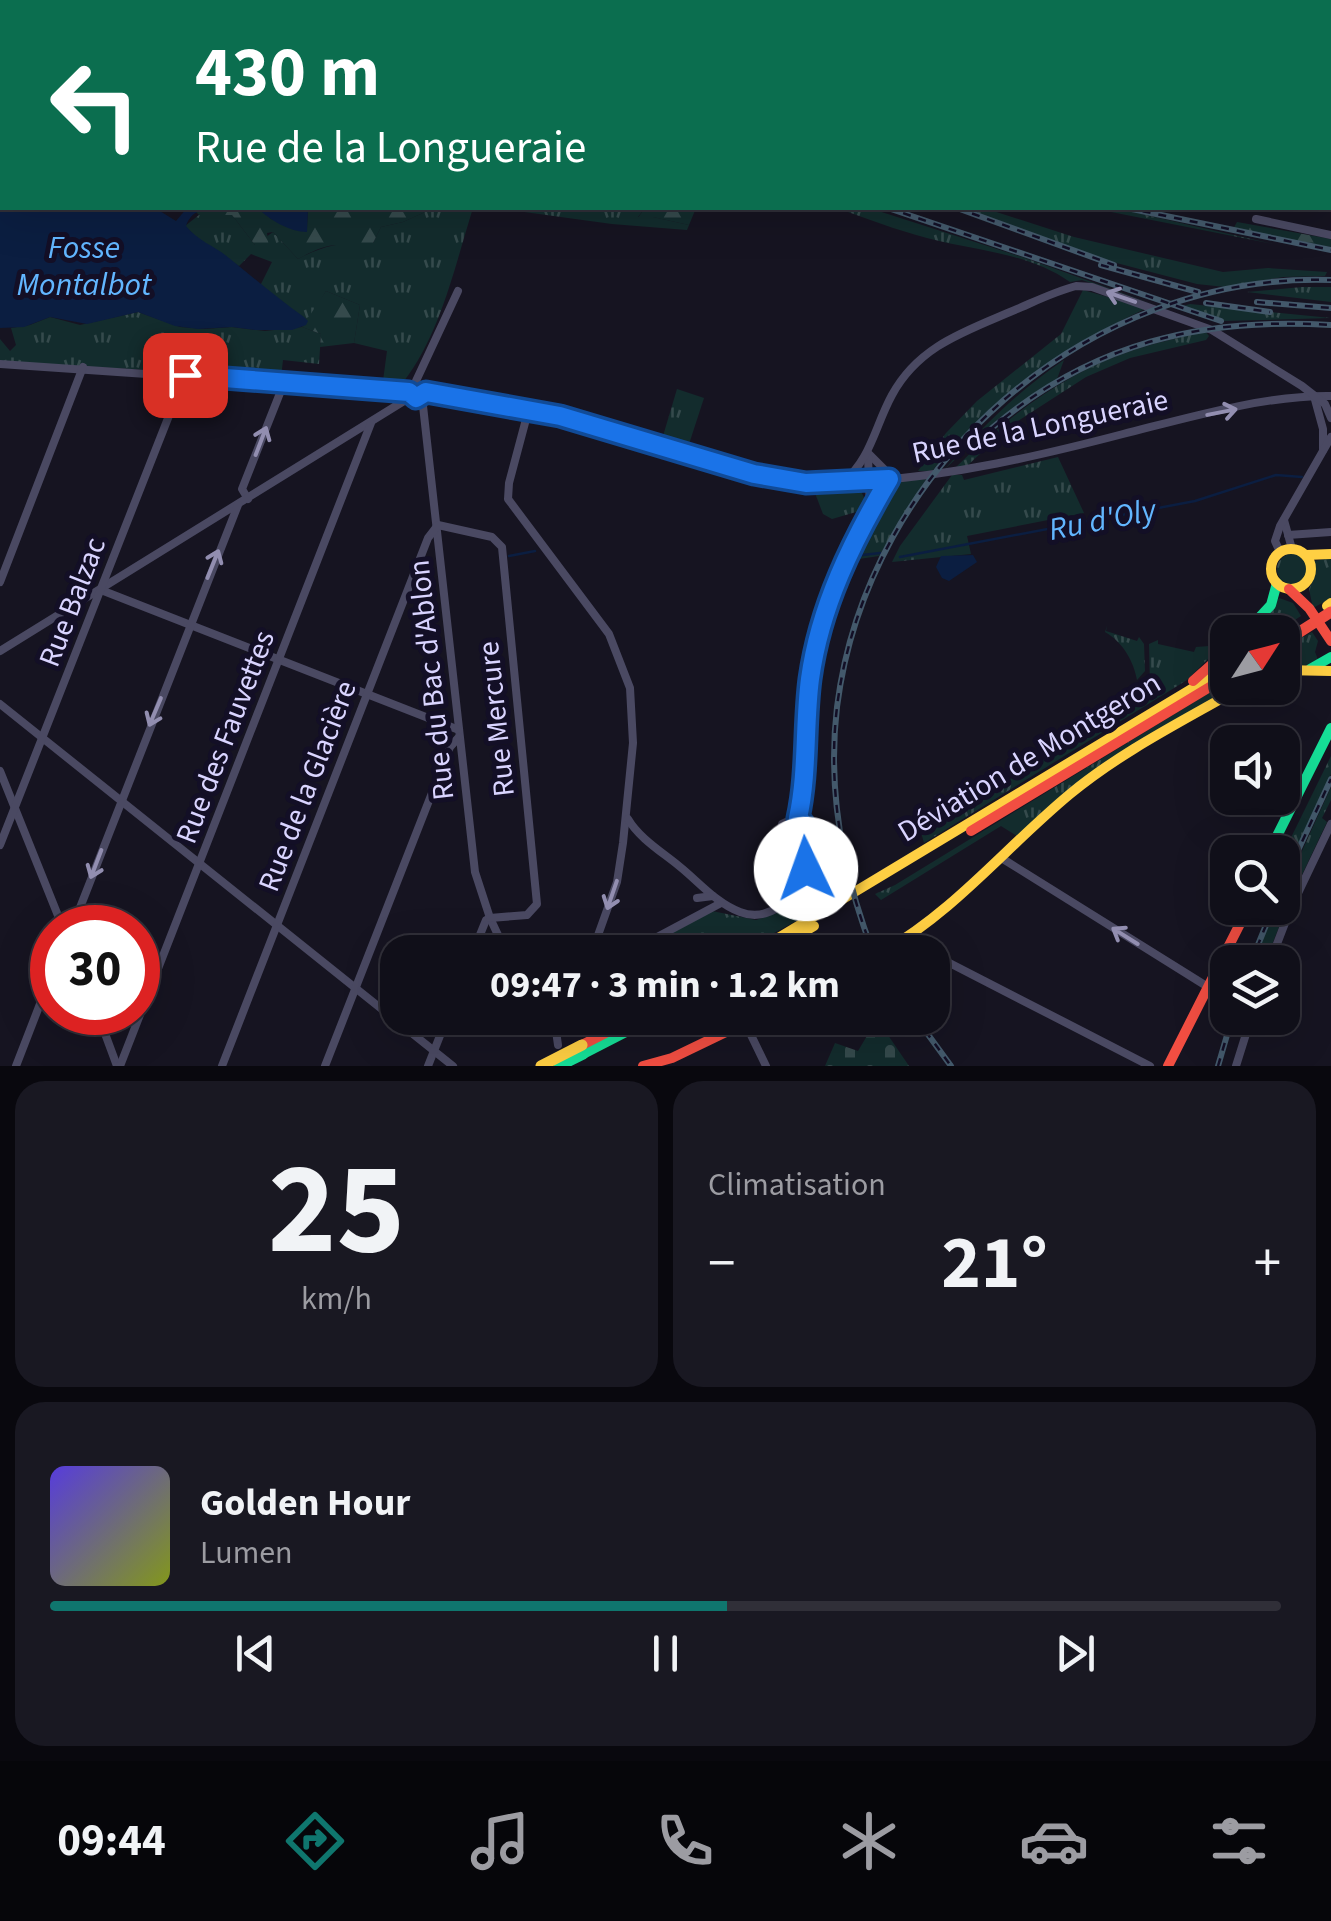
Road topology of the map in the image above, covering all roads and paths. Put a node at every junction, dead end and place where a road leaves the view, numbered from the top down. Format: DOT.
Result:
graph roads {
  1 [pos="1256,219"];
  2 [pos="1331,235"];
  3 [pos="458,292"];
  4 [pos="0,364"];
  5 [pos="84,368"];
  6 [pos="185,375"];
  7 [pos="284,383"];
  8 [pos="417,394"];
  9 [pos="1314,396"];
  10 [pos="1331,396"];
  11 [pos="529,408"];
  12 [pos="1331,418"];
  13 [pos="371,423"];
  14 [pos="1331,437"];
  15 [pos="1322,452"];
  16 [pos="868,453"];
  17 [pos="892,479"];
  18 [pos="842,482"];
  19 [pos="868,482"];
  20 [pos="248,499"];
  21 [pos="238,505"];
  22 [pos="870,512"];
  23 [pos="1284,520"];
  24 [pos="438,525"];
  25 [pos="1331,532"];
  26 [pos="1288,535"];
  27 [pos="440,544"];
  28 [pos="425,547"];
  29 [pos="1286,550"];
  30 [pos="1331,554"];
  31 [pos="1306,555"];
  32 [pos="0,582"];
  33 [pos="1306,583"];
  34 [pos="1283,586"];
  35 [pos="100,590"];
  36 [pos="1330,607"];
  37 [pos="1308,608"];
  38 [pos="1262,615"];
  39 [pos="190,624"];
  40 [pos="1300,627"];
  41 [pos="1329,651"];
  42 [pos="0,652"];
  43 [pos="278,660"];
  44 [pos="1210,666"];
  45 [pos="1300,669"];
  46 [pos="1210,678"];
  47 [pos="1210,687"];
  48 [pos="368,694"];
  49 [pos="0,704"];
  50 [pos="1166,704"];
  51 [pos="1212,705"];
  52 [pos="1331,728"];
  53 [pos="459,734"];
  54 [pos="42,738"];
  55 [pos="1331,738"];
  56 [pos="0,771"];
  57 [pos="120,800"];
  58 [pos="15,807"];
  59 [pos="626,815"];
  60 [pos="798,818"];
  61 [pos="1331,824"];
  62 [pos="1280,835"];
  63 [pos="1281,835"];
  64 [pos="624,836"];
  65 [pos="647,840"];
  66 [pos="805,840"];
  67 [pos="0,844"];
  68 [pos="790,845"];
  69 [pos="1003,859"];
  70 [pos="199,863"];
  71 [pos="801,880"];
  72 [pos="696,898"];
  73 [pos="717,899"];
  74 [pos="54,905"];
  75 [pos="81,905"];
  76 [pos="490,918"];
  77 [pos="277,925"];
  78 [pos="1236,925"];
  79 [pos="480,935"];
  80 [pos="498,935"];
  81 [pos="598,935"];
  82 [pos="657,935"];
  83 [pos="782,935"];
  84 [pos="798,935"];
  85 [pos="915,935"];
  86 [pos="1277,945"];
  87 [pos="950,962"];
  88 [pos="1206,986"];
  89 [pos="355,988"];
  90 [pos="30,1030"];
  91 [pos="106,1035"];
  92 [pos="440,1035"];
  93 [pos="557,1035"];
  94 [pos="606,1035"];
  95 [pos="614,1035"];
  96 [pos="709,1035"];
  97 [pos="720,1035"];
  98 [pos="751,1035"];
  99 [pos="1246,1035"];
  100 [pos="558,1045"];
  101 [pos="582,1049"];
  102 [pos="434,1051"];
  103 [pos="16,1066"];
  104 [pos="119,1066"];
  105 [pos="222,1066"];
  106 [pos="325,1066"];
  107 [pos="428,1066"];
  108 [pos="453,1066"];
  109 [pos="541,1066"];
  110 [pos="559,1066"];
  111 [pos="639,1066"];
  112 [pos="766,1066"];
  113 [pos="1150,1066"];
  114 [pos="1166,1066"];
  115 [pos="1236,1066"];
  1 -- 2 [label="street"];
  3 -- 8 [label="street"];
  4 -- 5 [label="street, Rue de la Longueraie"];
  5 -- 6 [label="street, Rue de la Longueraie"];
  5 -- 32 [label="street"];
  6 -- 7 [label="street, Rue de la Longueraie"];
  6 -- 35 [label="street, Rue Balzac"];
  7 -- 8 [label="street, Rue de la Longueraie"];
  20 -- 7 [label="street, one-way"];
  8 -- 11 [label="street, Rue de la Longueraie"];
  8 -- 13 [label="street"];
  8 -- 24 [label="street, Rue du Bac d'Ablon"];
  9 -- 10 [label="street, Rue de la Longueraie"];
  9 -- 12 [label="street"];
  9 -- 15 [label="street"];
  9 -- 16 [label="street, one-way"];
  17 -- 9 [label="street, Rue de la Longueraie, one-way"];
  11 -- 18 [label="street, Rue de la Longueraie"];
  11 -- 59 [label="street"];
  13 -- 20 [label="street"];
  13 -- 43 [label="street, Rue des Fauvettes"];
  14 -- 15 [label="street"];
  15 -- 23 [label="street"];
  16 -- 17 [label="street"];
  16 -- 18 [label="street"];
  16 -- 19 [label="street"];
  17 -- 19 [label="street, Rue de la Longueraie"];
  17 -- 22 [label="street"];
  18 -- 19 [label="street, Rue de la Longueraie"];
  19 -- 22 [label="street"];
  20 -- 21 [label="street"];
  21 -- 35 [label="street"];
  39 -- 21 [label="street, one-way"];
  22 -- 60 [label="street"];
  23 -- 26 [label="street"];
  23 -- 29 [label="street"];
  24 -- 27 [label="street, Rue du Bac d'Ablon"];
  24 -- 28 [label="street, Rue de la Glacière"];
  24 -- 76 [label="street, Rue Mercure"];
  25 -- 26 [label="street"];
  26 -- 29 [label="street"];
  27 -- 28 [label="street"];
  27 -- 53 [label="street, Rue du Bac d'Ablon"];
  28 -- 48 [label="street, Rue de la Glacière"];
  29 -- 31 [label="main road"];
  29 -- 34 [label="main road"];
  30 -- 31 [label="main road"];
  31 -- 33 [label="main road"];
  33 -- 34 [label="main road"];
  33 -- 37 [label="main road"];
  34 -- 37 [label="main road"];
  34 -- 38 [label="main road"];
  35 -- 39 [label="street"];
  35 -- 42 [label="street"];
  35 -- 54 [label="street, Rue Balzac"];
  36 -- 40 [label="main road, bridge"];
  37 -- 41 [label="main road"];
  39 -- 43 [label="street"];
  39 -- 57 [label="street, one-way"];
  41 -- 45 [label="main road"];
  43 -- 48 [label="street"];
  43 -- 70 [label="street, Rue des Fauvettes"];
  44 -- 50 [label="main road"];
  46 -- 50 [label="main road, Déviation de Montgeron"];
  47 -- 84 [label="main road, Déviation de Montgeron"];
  48 -- 53 [label="street"];
  48 -- 77 [label="street, Rue de la Glacière"];
  49 -- 54 [label="street"];
  50 -- 83 [label="main road, Déviation de Montgeron"];
  51 -- 69 [label="main road"];
  52 -- 62 [label="main road"];
  53 -- 76 [label="street, Rue du Bac d'Ablon"];
  53 -- 89 [label="street"];
  54 -- 57 [label="street"];
  54 -- 58 [label="street, Rue Balzac"];
  55 -- 63 [label="main road"];
  56 -- 58 [label="street"];
  57 -- 70 [label="street"];
  57 -- 75 [label="street, one-way"];
  58 -- 67 [label="street, Rue Balzac"];
  58 -- 74 [label="street"];
  59 -- 64 [label="street"];
  59 -- 65 [label="street"];
  60 -- 66 [label="street"];
  60 -- 68 [label="street"];
  61 -- 86 [label="street"];
  64 -- 65 [label="street"];
  64 -- 81 [label="street, one-way"];
  65 -- 73 [label="street"];
  66 -- 68 [label="street"];
  66 -- 71 [label="street"];
  68 -- 71 [label="street"];
  69 -- 85 [label="main road"];
  88 -- 69 [label="street, one-way"];
  70 -- 77 [label="street"];
  70 -- 104 [label="street, Rue des Fauvettes"];
  71 -- 73 [label="street"];
  72 -- 73 [label="street"];
  73 -- 82 [label="street"];
  76 -- 79 [label="street"];
  76 -- 80 [label="street, Rue du Bac d'Ablon"];
  77 -- 89 [label="street"];
  77 -- 105 [label="street, Rue de la Glacière"];
  78 -- 88 [label="main road"];
  87 -- 113 [label="street"];
  88 -- 114 [label="main road"];
  89 -- 102 [label="street"];
  89 -- 106 [label="street"];
  90 -- 103 [label="street"];
  91 -- 104 [label="street"];
  92 -- 102 [label="street"];
  93 -- 100 [label="street"];
  94 -- 101 [label="main road"];
  95 -- 101 [label="main road"];
  96 -- 111 [label="main road"];
  97 -- 111 [label="main road"];
  98 -- 112 [label="street"];
  99 -- 115 [label="street"];
  101 -- 109 [label="main road, bridge"];
  101 -- 110 [label="main road, bridge"];
  102 -- 107 [label="street"];
  102 -- 108 [label="street"];
}
